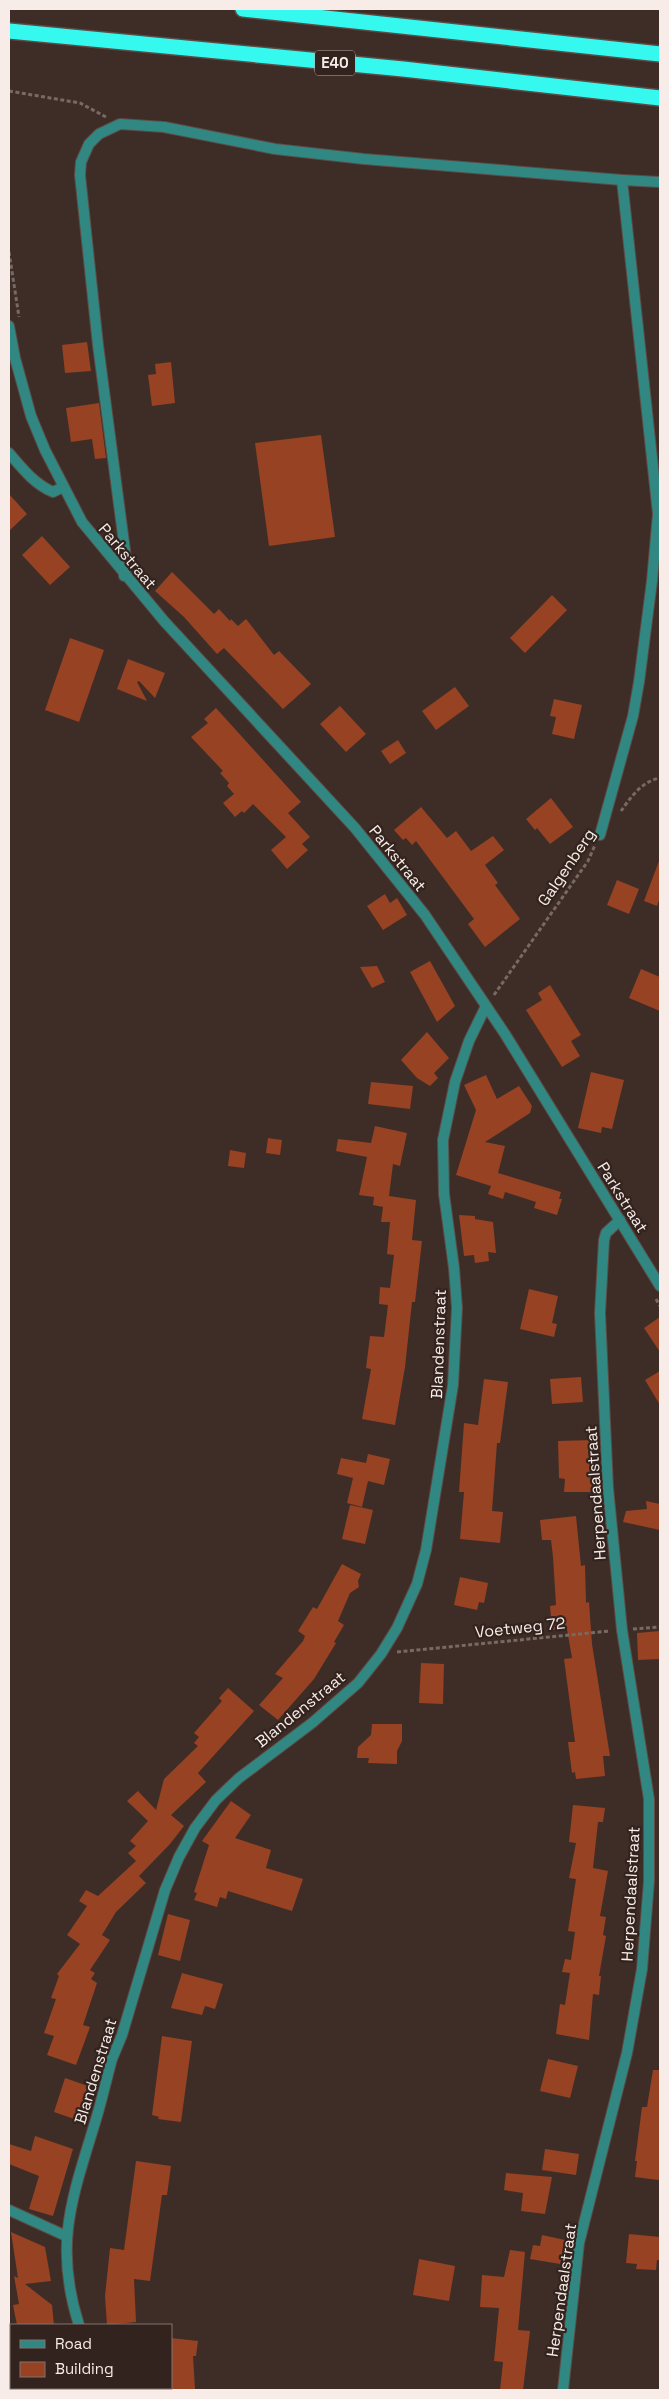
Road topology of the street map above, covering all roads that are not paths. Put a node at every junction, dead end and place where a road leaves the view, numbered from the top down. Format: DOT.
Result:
graph roads {
  1 [pos="243,9"];
  2 [pos="9,31"];
  3 [pos="660,54"];
  4 [pos="660,98"];
  5 [pos="622,180"];
  6 [pos="660,182"];
  7 [pos="9,326"];
  8 [pos="9,453"];
  9 [pos="63,487"];
  10 [pos="124,576"];
  11 [pos="600,835"];
  12 [pos="486,1006"];
  13 [pos="620,1220"];
  14 [pos="660,1286"];
  15 [pos="9,2210"];
  16 [pos="66,2236"];
  17 [pos="79,2324"];
  18 [pos="563,2390"];
  1 -- 3 [label="highway"];
  2 -- 4 [label="highway, E40"];
  5 -- 6 [label="street"];
  5 -- 10 [label="street"];
  5 -- 11 [label="street"];
  7 -- 9 [label="street, Parkstraat"];
  8 -- 9 [label="street"];
  9 -- 10 [label="street, Parkstraat"];
  10 -- 12 [label="street, Parkstraat"];
  12 -- 13 [label="street, Parkstraat"];
  12 -- 16 [label="street, Blandenstraat"];
  13 -- 14 [label="street, Parkstraat"];
  13 -- 18 [label="street, Herpendaalstraat"];
  15 -- 16 [label="street"];
  16 -- 17 [label="street, Blandenstraat"];
}
